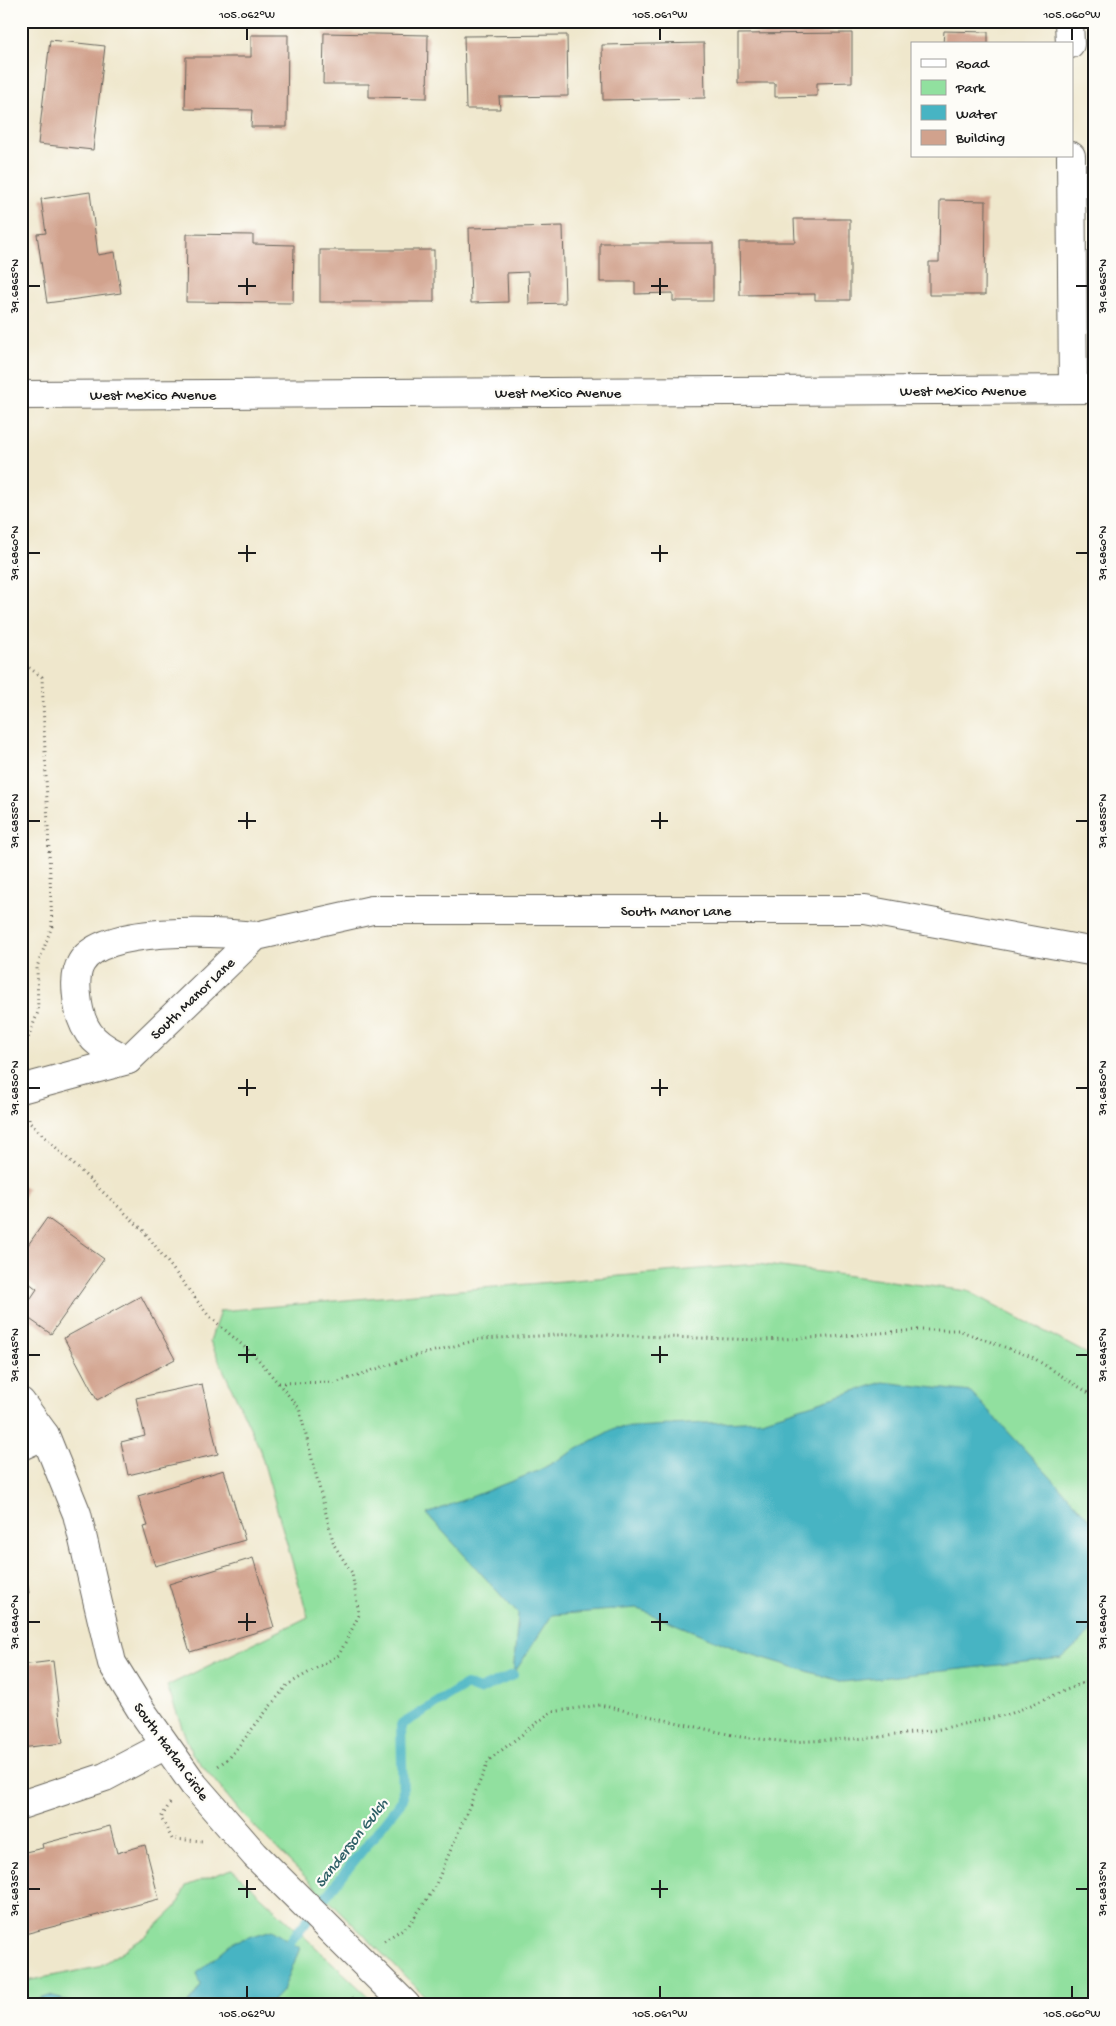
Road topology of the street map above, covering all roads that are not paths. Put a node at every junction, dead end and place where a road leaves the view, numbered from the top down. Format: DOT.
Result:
graph roads {
  1 [pos="1069,21"];
  2 [pos="1070,42"];
  3 [pos="1071,158"];
  4 [pos="1084,389"];
  5 [pos="21,395"];
  6 [pos="256,936"];
  7 [pos="1095,952"];
  8 [pos="128,1060"];
  9 [pos="23,1090"];
  10 [pos="21,1402"];
  11 [pos="33,1441"];
  12 [pos="164,1746"];
  13 [pos="21,1804"];
  14 [pos="406,2005"];
  1 -- 2 [label="street"];
  3 -- 4 [label="street"];
  4 -- 5 [label="street, West Mexico Avenue"];
  6 -- 7 [label="street, South Manor Lane"];
  6 -- 8 [label="street, South Manor Lane"];
  6 -- 8 [label="street, South Manor Lane"];
  8 -- 9 [label="street, South Manor Lane"];
  10 -- 11 [label="street, South Harlan Circle"];
  11 -- 12 [label="street, South Harlan Circle"];
  12 -- 13 [label="street"];
  12 -- 14 [label="street, South Harlan Circle"];
}
